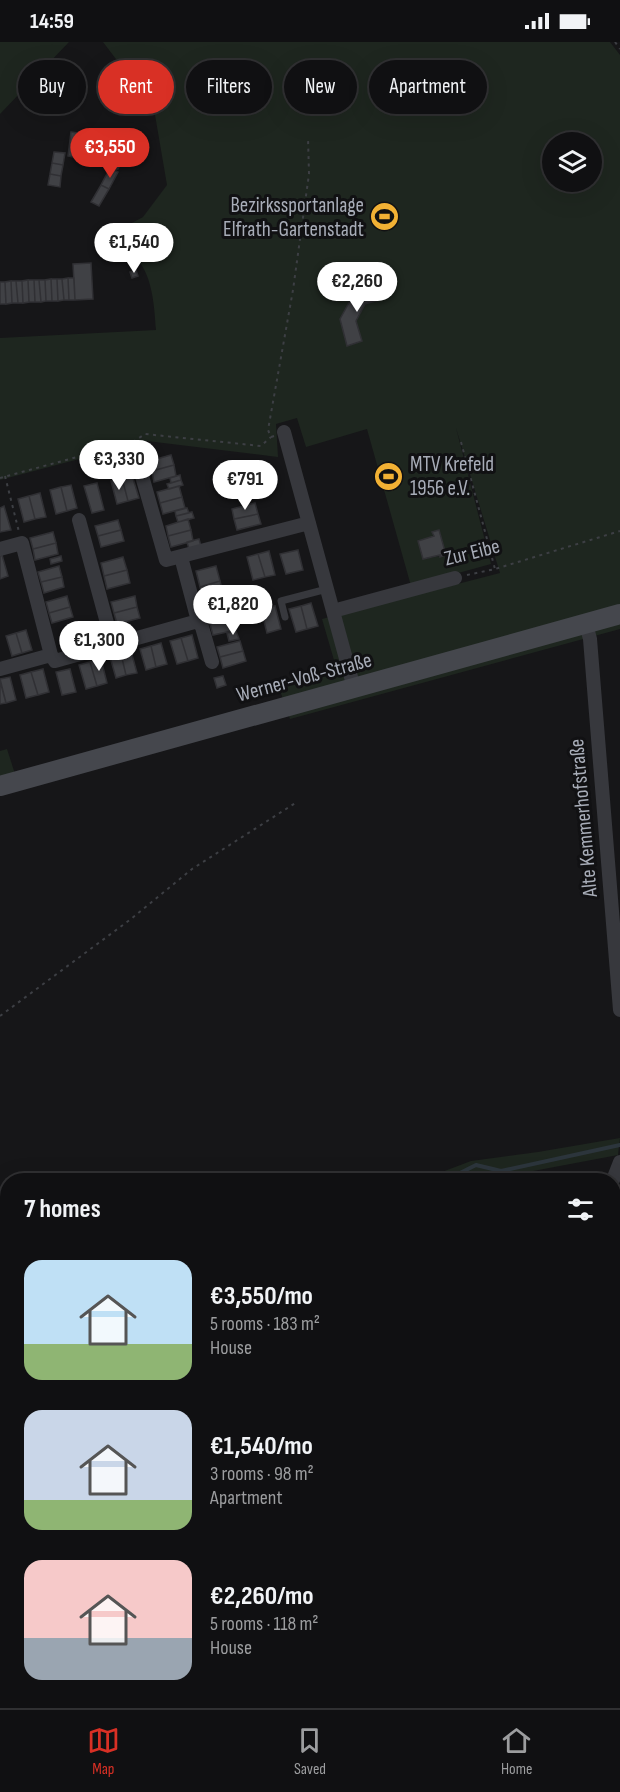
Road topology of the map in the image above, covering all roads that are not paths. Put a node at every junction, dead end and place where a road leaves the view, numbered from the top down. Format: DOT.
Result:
graph roads {
  1 [pos="284,432"];
  2 [pos="138,462"];
  3 [pos="79,520"];
  4 [pos="309,523"];
  5 [pos="0,549"];
  6 [pos="181,557"];
  7 [pos="455,578"];
  8 [pos="327,589"];
  9 [pos="333,611"];
  10 [pos="620,614"];
  11 [pos="285,617"];
  12 [pos="198,621"];
  13 [pos="586,624"];
  14 [pos="113,645"];
  15 [pos="51,655"];
  16 [pos="213,662"];
  17 [pos="0,669"];
  18 [pos="354,688"];
  19 [pos="0,786"];
  20 [pos="620,1010"];
  1 -- 4 [label="street"];
  2 -- 6 [label="street"];
  3 -- 14 [label="street"];
  4 -- 6 [label="street"];
  4 -- 8 [label="street"];
  5 -- 15 [label="street"];
  6 -- 12 [label="street"];
  7 -- 9 [label="street, Zur Eibe"];
  8 -- 9 [label="street"];
  8 -- 11 [label="lane"];
  9 -- 18 [label="street"];
  10 -- 13 [label="main road, Werner-Voß-Straße"];
  12 -- 14 [label="street"];
  12 -- 16 [label="street"];
  13 -- 18 [label="main road, Werner-Voß-Straße"];
  13 -- 20 [label="street, Alte Kemmerhofstraße"];
  14 -- 15 [label="street"];
  15 -- 17 [label="street"];
  18 -- 19 [label="main road, Werner-Voß-Straße"];
}
